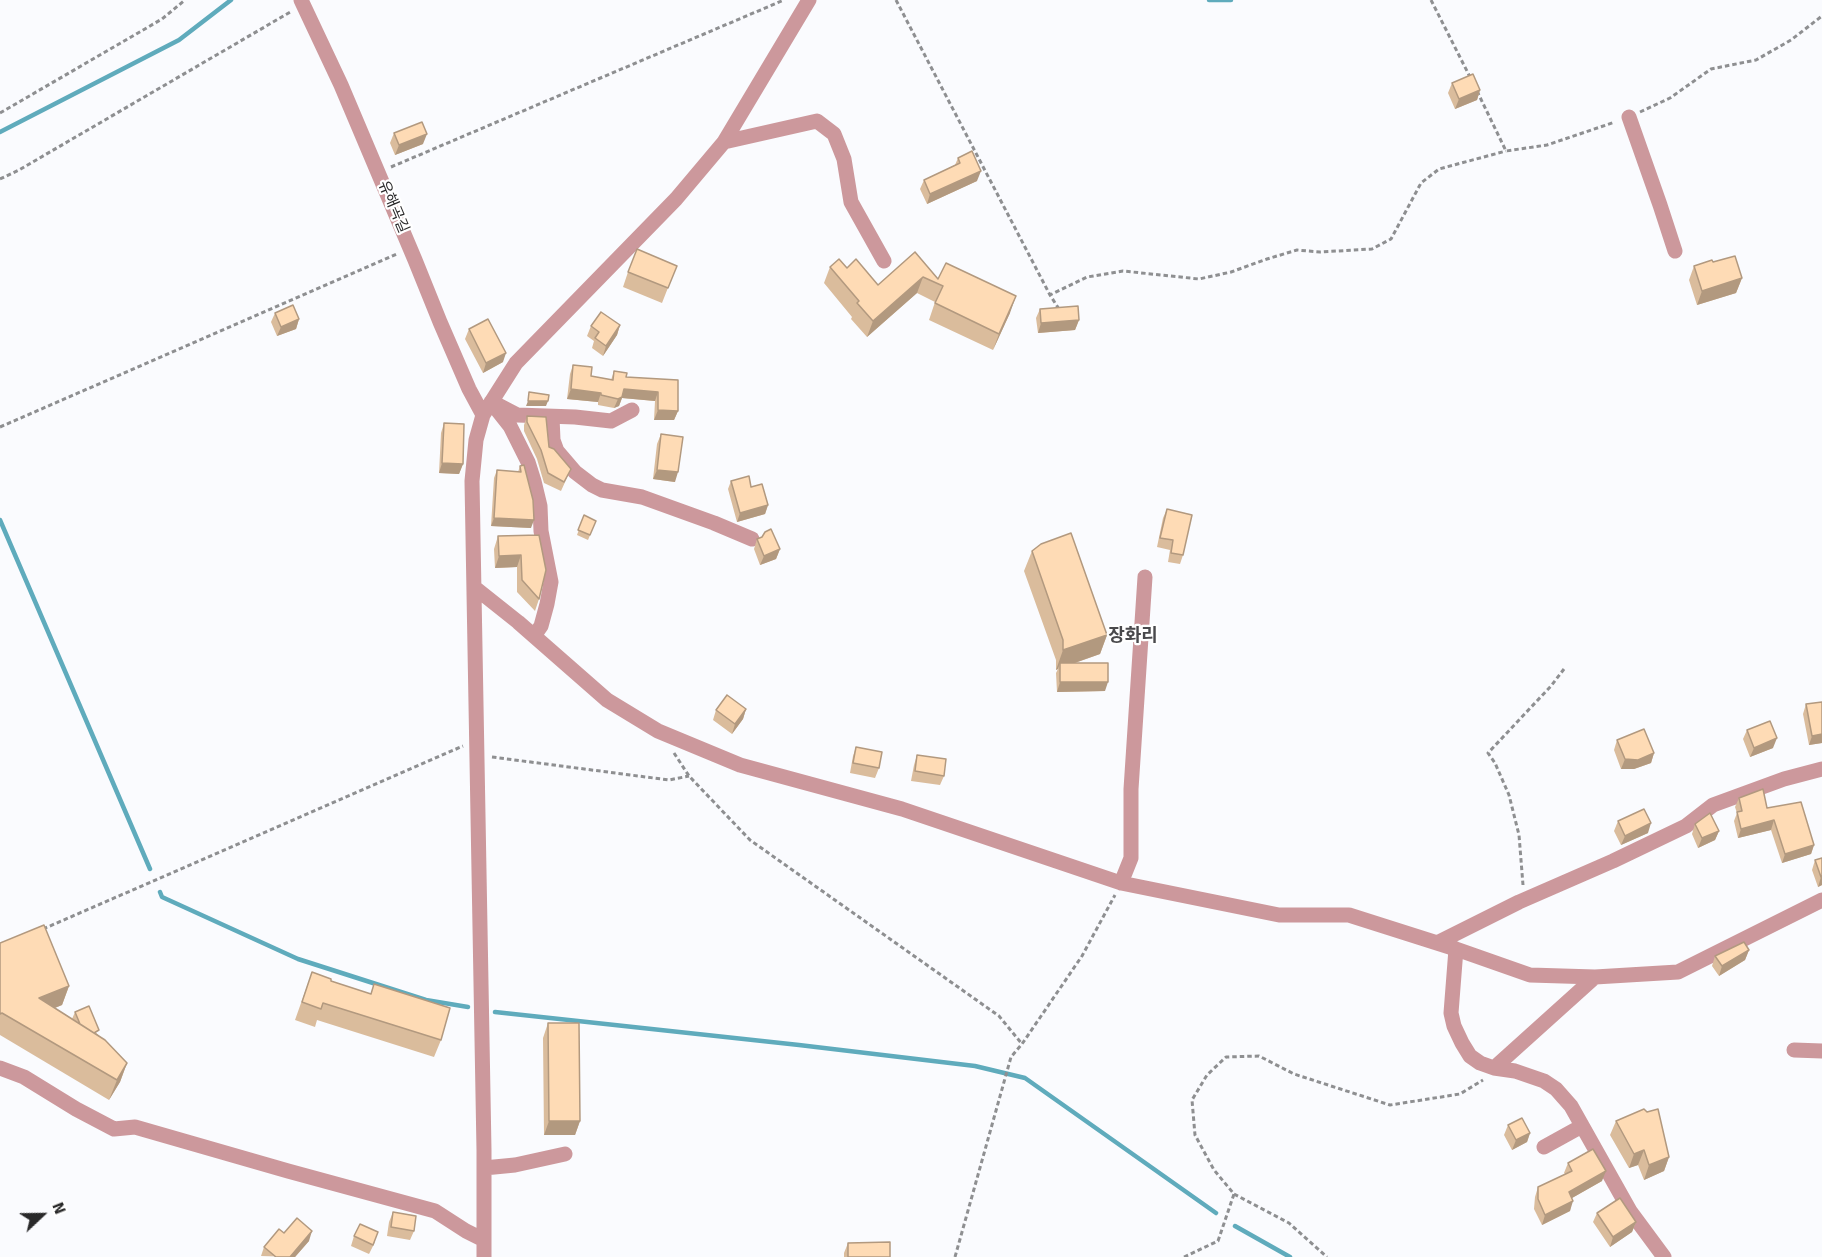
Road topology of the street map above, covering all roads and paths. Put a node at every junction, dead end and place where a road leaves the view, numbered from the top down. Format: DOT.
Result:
graph roads {
  1 [pos="185,0"];
  2 [pos="784,0"];
  3 [pos="808,0"];
  4 [pos="896,0"];
  5 [pos="1431,0"];
  6 [pos="302,2"];
  7 [pos="1822,16"];
  8 [pos="1471,80"];
  9 [pos="1476,90"];
  10 [pos="0,112"];
  11 [pos="1629,117"];
  12 [pos="724,142"];
  13 [pos="1506,151"];
  14 [pos="378,173"];
  15 [pos="0,179"];
  16 [pos="410,248"];
  17 [pos="1675,250"];
  18 [pos="884,261"];
  19 [pos="1050,295"];
  20 [pos="1059,309"];
  21 [pos="491,402"];
  22 [pos="632,410"];
  23 [pos="483,415"];
  24 [pos="552,417"];
  25 [pos="0,428"];
  26 [pos="752,539"];
  27 [pos="1146,577"];
  28 [pos="474,587"];
  29 [pos="534,636"];
  30 [pos="1563,669"];
  31 [pos="658,731"];
  32 [pos="477,748"];
  33 [pos="1822,769"];
  34 [pos="689,776"];
  35 [pos="1121,883"];
  36 [pos="1527,898"];
  37 [pos="1822,900"];
  38 [pos="43,929"];
  39 [pos="1437,943"];
  40 [pos="1456,949"];
  41 [pos="1594,977"];
  42 [pos="1022,1044"];
  43 [pos="1794,1050"];
  44 [pos="1822,1051"];
  45 [pos="0,1068"];
  46 [pos="1494,1068"];
  47 [pos="1582,1126"];
  48 [pos="1544,1147"];
  49 [pos="565,1154"];
  50 [pos="484,1168"];
  51 [pos="1234,1194"];
  52 [pos="484,1240"];
  53 [pos="484,1257"];
  54 [pos="956,1257"];
  55 [pos="1184,1257"];
  56 [pos="1328,1257"];
  57 [pos="1664,1257"];
  1 -- 10 [label="path"];
  2 -- 14 [label="path"];
  3 -- 12 [label="street"];
  4 -- 19 [label="path"];
  5 -- 8 [label="path"];
  6 -- 14 [label="street, 유해곡길"];
  6 -- 15 [label="path"];
  7 -- 11 [label="path"];
  9 -- 13 [label="path"];
  11 -- 13 [label="path"];
  11 -- 17 [label="street"];
  12 -- 18 [label="street"];
  12 -- 21 [label="street"];
  13 -- 19 [label="path"];
  14 -- 16 [label="street, 유해곡길"];
  16 -- 23 [label="street, 유해곡길"];
  16 -- 25 [label="path"];
  19 -- 20 [label="path"];
  21 -- 23 [label="street"];
  21 -- 24 [label="street"];
  21 -- 29 [label="street"];
  22 -- 24 [label="street"];
  23 -- 28 [label="street"];
  24 -- 26 [label="street"];
  27 -- 35 [label="street"];
  28 -- 29 [label="street"];
  28 -- 32 [label="street"];
  29 -- 31 [label="street"];
  30 -- 36 [label="path"];
  31 -- 34 [label="path"];
  31 -- 35 [label="street"];
  32 -- 34 [label="path"];
  32 -- 38 [label="path"];
  32 -- 50 [label="street"];
  33 -- 36 [label="street"];
  34 -- 42 [label="path"];
  35 -- 39 [label="street"];
  35 -- 42 [label="path"];
  36 -- 39 [label="street"];
  37 -- 41 [label="street"];
  39 -- 40 [label="street"];
  40 -- 41 [label="street"];
  40 -- 46 [label="street"];
  41 -- 46 [label="street"];
  42 -- 54 [label="path"];
  43 -- 44 [label="street"];
  45 -- 52 [label="street"];
  46 -- 47 [label="street"];
  46 -- 51 [label="path"];
  47 -- 48 [label="street"];
  47 -- 57 [label="street"];
  49 -- 50 [label="street"];
  50 -- 52 [label="street"];
  51 -- 55 [label="path"];
  51 -- 56 [label="path"];
  52 -- 53 [label="street"];
}
